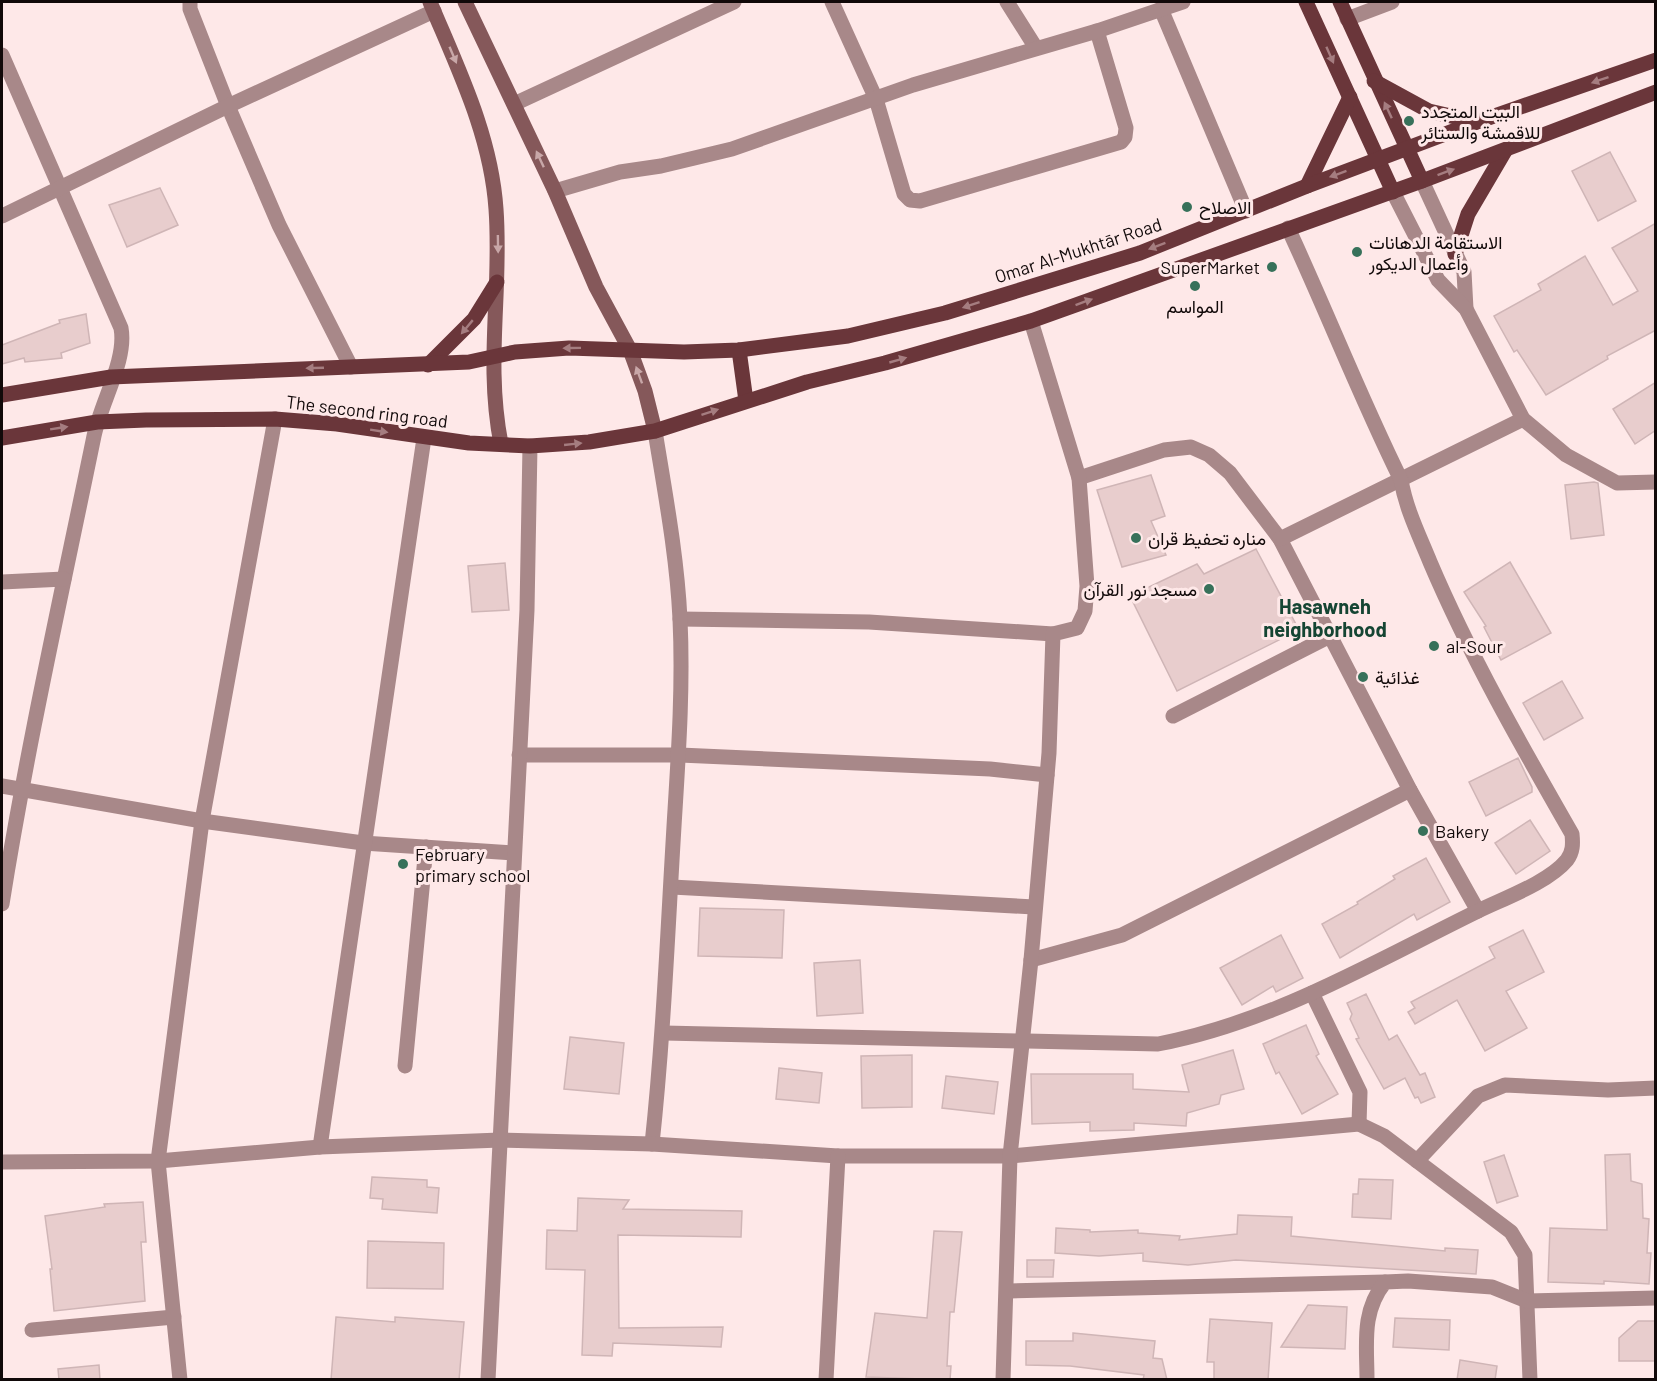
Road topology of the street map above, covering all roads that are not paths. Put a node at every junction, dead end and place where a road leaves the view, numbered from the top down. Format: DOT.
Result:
graph roads {
  1 [pos="190,2"];
  2 [pos="468,2"];
  3 [pos="734,2"];
  4 [pos="832,2"];
  5 [pos="1007,2"];
  6 [pos="1183,2"];
  7 [pos="1306,2"];
  8 [pos="1340,2"];
  9 [pos="1392,2"];
  10 [pos="432,6"];
  11 [pos="1161,9"];
  12 [pos="1347,19"];
  13 [pos="1096,31"];
  14 [pos="1036,48"];
  15 [pos="1656,60"];
  16 [pos="4,65"];
  17 [pos="1374,81"];
  18 [pos="1656,92"];
  19 [pos="1350,97"];
  20 [pos="876,99"];
  21 [pos="514,104"];
  22 [pos="228,106"];
  23 [pos="1477,122"];
  24 [pos="1407,150"];
  25 [pos="1505,151"];
  26 [pos="1377,160"];
  27 [pos="1422,182"];
  28 [pos="1306,186"];
  29 [pos="57,188"];
  30 [pos="555,191"];
  31 [pos="1393,192"];
  32 [pos="1246,211"];
  33 [pos="2,216"];
  34 [pos="1288,228"];
  35 [pos="1455,254"];
  36 [pos="497,282"];
  37 [pos="1466,309"];
  38 [pos="1031,321"];
  39 [pos="630,350"];
  40 [pos="739,350"];
  41 [pos="492,357"];
  42 [pos="428,364"];
  43 [pos="351,367"];
  44 [pos="111,377"];
  45 [pos="2,395"];
  46 [pos="746,401"];
  47 [pos="275,419"];
  48 [pos="1523,419"];
  49 [pos="97,422"];
  50 [pos="655,431"];
  51 [pos="2,438"];
  52 [pos="424,438"];
  53 [pos="501,444"];
  54 [pos="530,446"];
  55 [pos="1079,478"];
  56 [pos="1401,480"];
  57 [pos="1656,482"];
  58 [pos="1280,539"];
  59 [pos="64,579"];
  60 [pos="2,582"];
  61 [pos="680,619"];
  62 [pos="1053,634"];
  63 [pos="1330,636"];
  64 [pos="1173,716"];
  65 [pos="519,755"];
  66 [pos="680,755"];
  67 [pos="1047,775"];
  68 [pos="2,786"];
  69 [pos="21,787"];
  70 [pos="1410,790"];
  71 [pos="202,821"];
  72 [pos="363,843"];
  73 [pos="426,847"];
  74 [pos="514,854"];
  75 [pos="672,887"];
  76 [pos="2,904"];
  77 [pos="1034,907"];
  78 [pos="1478,911"];
  79 [pos="1031,960"];
  80 [pos="1312,993"];
  81 [pos="664,1033"];
  82 [pos="1021,1041"];
  83 [pos="405,1066"];
  84 [pos="1656,1088"];
  85 [pos="1359,1125"];
  86 [pos="500,1140"];
  87 [pos="652,1144"];
  88 [pos="321,1147"];
  89 [pos="838,1156"];
  90 [pos="1010,1156"];
  91 [pos="158,1161"];
  92 [pos="1417,1161"];
  93 [pos="2,1162"];
  94 [pos="1385,1282"];
  95 [pos="1008,1291"];
  96 [pos="1656,1298"];
  97 [pos="1527,1301"];
  98 [pos="174,1317"];
  99 [pos="32,1330"];
  100 [pos="180,1380"];
  101 [pos="488,1380"];
  102 [pos="826,1380"];
  103 [pos="1003,1380"];
  104 [pos="1367,1380"];
  105 [pos="1530,1380"];
  1 -- 22 [label="street"];
  2 -- 21 [label="main road"];
  3 -- 21 [label="street"];
  4 -- 20 [label="street"];
  5 -- 14 [label="street"];
  6 -- 11 [label="street"];
  7 -- 19 [label="main road, one-way"];
  8 -- 12 [label="main road"];
  9 -- 12 [label="street"];
  10 -- 22 [label="street"];
  10 -- 36 [label="main road, one-way"];
  11 -- 13 [label="street"];
  11 -- 32 [label="street"];
  12 -- 17 [label="main road"];
  13 -- 14 [label="street"];
  13 -- 20 [label="street"];
  14 -- 20 [label="street"];
  15 -- 23 [label="main road, Omar Al-Mukhtār Road, one-way"];
  16 -- 29 [label="street"];
  17 -- 23 [label="main road"];
  24 -- 17 [label="main road, one-way"];
  18 -- 25 [label="main road"];
  19 -- 26 [label="main road"];
  19 -- 28 [label="main road"];
  20 -- 30 [label="street"];
  30 -- 21 [label="main road, one-way"];
  22 -- 29 [label="street"];
  22 -- 43 [label="street"];
  23 -- 24 [label="main road, Omar Al-Mukhtār Road"];
  24 -- 26 [label="main road, Omar Al-Mukhtār Road"];
  24 -- 27 [label="main road"];
  27 -- 25 [label="main road, one-way"];
  25 -- 35 [label="main road"];
  26 -- 28 [label="main road, Omar Al-Mukhtār Road, one-way"];
  26 -- 31 [label="main road"];
  27 -- 31 [label="main road"];
  27 -- 35 [label="street"];
  28 -- 32 [label="main road, Omar Al-Mukhtār Road"];
  29 -- 33 [label="street"];
  29 -- 44 [label="street"];
  30 -- 39 [label="main road"];
  31 -- 34 [label="main road"];
  31 -- 37 [label="street"];
  32 -- 40 [label="main road, Omar Al-Mukhtār Road, one-way"];
  38 -- 34 [label="main road, one-way"];
  34 -- 56 [label="street"];
  35 -- 37 [label="street"];
  36 -- 41 [label="main road"];
  36 -- 42 [label="main road, one-way"];
  37 -- 48 [label="street"];
  46 -- 38 [label="main road, one-way"];
  38 -- 55 [label="street"];
  39 -- 40 [label="main road, Omar Al-Mukhtār Road"];
  39 -- 41 [label="main road, The second ring road, one-way"];
  50 -- 39 [label="main road, one-way"];
  40 -- 46 [label="main road"];
  41 -- 42 [label="main road, The second ring road"];
  41 -- 53 [label="main road"];
  42 -- 43 [label="main road, The second ring road"];
  43 -- 44 [label="main road, The second ring road, one-way"];
  44 -- 45 [label="main road, The second ring road"];
  44 -- 49 [label="street"];
  50 -- 46 [label="main road, one-way"];
  47 -- 49 [label="main road, The second ring road"];
  47 -- 52 [label="main road, The second ring road, one-way"];
  47 -- 71 [label="street"];
  48 -- 56 [label="street"];
  48 -- 57 [label="street"];
  51 -- 49 [label="main road, The second ring road, one-way"];
  49 -- 59 [label="street"];
  54 -- 50 [label="main road, The second ring road, one-way"];
  50 -- 61 [label="street"];
  52 -- 53 [label="main road, The second ring road"];
  52 -- 72 [label="street"];
  53 -- 54 [label="main road, The second ring road"];
  54 -- 65 [label="street"];
  55 -- 58 [label="street"];
  55 -- 62 [label="street"];
  56 -- 58 [label="street"];
  56 -- 78 [label="street"];
  58 -- 63 [label="street"];
  59 -- 60 [label="street"];
  59 -- 69 [label="street"];
  61 -- 62 [label="street"];
  61 -- 66 [label="street"];
  62 -- 67 [label="street"];
  63 -- 64 [label="street"];
  63 -- 70 [label="street"];
  65 -- 66 [label="street"];
  65 -- 74 [label="street"];
  66 -- 67 [label="street"];
  66 -- 75 [label="street"];
  67 -- 77 [label="street"];
  68 -- 69 [label="street"];
  69 -- 71 [label="street"];
  69 -- 76 [label="street"];
  70 -- 78 [label="street"];
  70 -- 79 [label="street"];
  71 -- 72 [label="street"];
  71 -- 91 [label="street"];
  72 -- 73 [label="street"];
  72 -- 88 [label="street"];
  73 -- 74 [label="street"];
  73 -- 83 [label="street"];
  74 -- 86 [label="street"];
  75 -- 77 [label="street"];
  75 -- 81 [label="street"];
  77 -- 79 [label="street"];
  78 -- 80 [label="street"];
  79 -- 82 [label="street"];
  80 -- 82 [label="street"];
  80 -- 85 [label="street"];
  81 -- 82 [label="street"];
  81 -- 87 [label="street"];
  82 -- 90 [label="street"];
  84 -- 92 [label="street"];
  85 -- 90 [label="street"];
  85 -- 92 [label="street"];
  86 -- 87 [label="street"];
  86 -- 88 [label="street"];
  86 -- 101 [label="street"];
  87 -- 89 [label="street"];
  88 -- 91 [label="street"];
  89 -- 90 [label="street"];
  89 -- 102 [label="street"];
  90 -- 95 [label="street"];
  91 -- 93 [label="street"];
  91 -- 98 [label="street"];
  92 -- 97 [label="street"];
  94 -- 95 [label="street"];
  94 -- 97 [label="street"];
  94 -- 104 [label="street"];
  95 -- 103 [label="street"];
  96 -- 97 [label="street"];
  97 -- 105 [label="street"];
  98 -- 99 [label="street"];
  98 -- 100 [label="street"];
}
